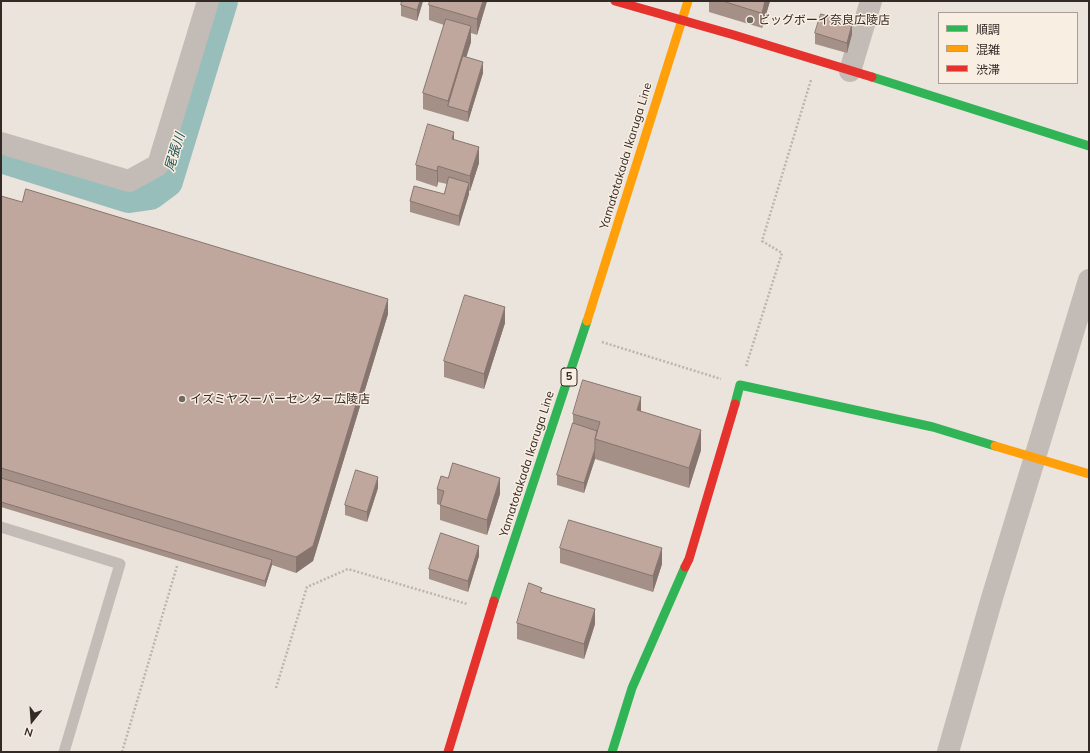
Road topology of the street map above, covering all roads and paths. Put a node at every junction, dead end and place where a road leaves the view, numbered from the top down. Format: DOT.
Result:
graph roads {
  1 [pos="208,1"];
  2 [pos="615,1"];
  3 [pos="688,1"];
  4 [pos="871,1"];
  5 [pos="682,19"];
  6 [pos="817,61"];
  7 [pos="850,71"];
  8 [pos="1,143"];
  9 [pos="1089,146"];
  10 [pos="1089,280"];
  11 [pos="582,336"];
  12 [pos="740,385"];
  13 [pos="1035,458"];
  14 [pos="1089,474"];
  15 [pos="1,527"];
  16 [pos="177,566"];
  17 [pos="467,604"];
  18 [pos="276,688"];
  19 [pos="64,752"];
  20 [pos="122,752"];
  21 [pos="448,752"];
  22 [pos="612,752"];
  23 [pos="948,752"];
  1 -- 8 [label="street"];
  2 -- 5 [label="street"];
  3 -- 5 [label="street, Yamatotakada Ikaruga Line / 5"];
  4 -- 7 [label="street"];
  5 -- 6 [label="street"];
  5 -- 11 [label="street, Yamatotakada Ikaruga Line / 5"];
  6 -- 7 [label="street"];
  6 -- 12 [label="path"];
  7 -- 9 [label="street"];
  10 -- 13 [label="street"];
  11 -- 12 [label="path"];
  11 -- 21 [label="street, Yamatotakada Ikaruga Line / 5"];
  12 -- 13 [label="street"];
  12 -- 22 [label="street"];
  13 -- 14 [label="street"];
  13 -- 23 [label="street"];
  15 -- 19 [label="lane"];
  16 -- 20 [label="path"];
  17 -- 18 [label="path"];
}
